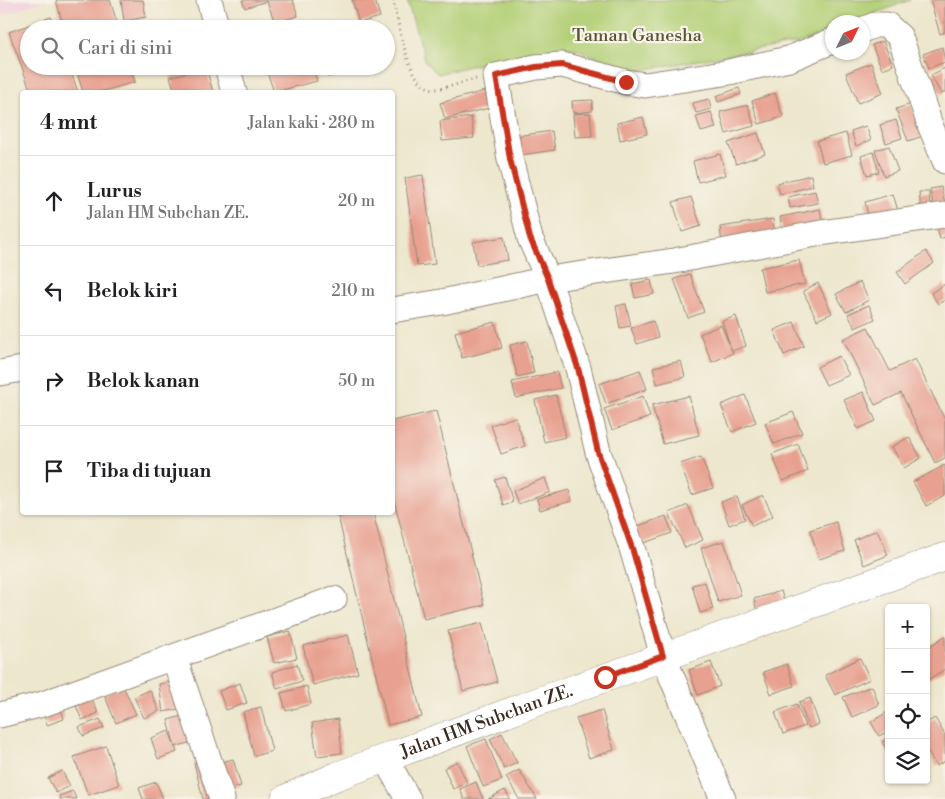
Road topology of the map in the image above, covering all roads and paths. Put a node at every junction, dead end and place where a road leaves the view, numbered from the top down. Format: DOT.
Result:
graph roads {
  1 [pos="209,0"];
  2 [pos="394,0"];
  3 [pos="215,20"];
  4 [pos="870,27"];
  5 [pos="825,45"];
  6 [pos="229,75"];
  7 [pos="496,76"];
  8 [pos="233,90"];
  9 [pos="945,161"];
  10 [pos="945,215"];
  11 [pos="548,279"];
  12 [pos="395,310"];
  13 [pos="20,369"];
  14 [pos="0,373"];
  15 [pos="945,557"];
  16 [pos="334,599"];
  17 [pos="663,656"];
  18 [pos="174,658"];
  19 [pos="0,715"];
  20 [pos="386,760"];
  21 [pos="294,798"];
  22 [pos="222,799"];
  23 [pos="408,799"];
  24 [pos="723,799"];
  1 -- 3 [label="street"];
  2 -- 7 [label="path"];
  4 -- 9 [label="street"];
  5 -- 7 [label="street"];
  6 -- 8 [label="street"];
  7 -- 11 [label="street"];
  10 -- 11 [label="street"];
  11 -- 12 [label="street"];
  11 -- 17 [label="street"];
  13 -- 14 [label="street"];
  15 -- 17 [label="main road, Jalan HM Subchan ZE."];
  16 -- 18 [label="street"];
  17 -- 20 [label="main road, Jalan HM Subchan ZE."];
  17 -- 24 [label="street"];
  18 -- 19 [label="street"];
  18 -- 22 [label="street"];
  20 -- 21 [label="main road, Jalan HM Subchan ZE."];
  20 -- 23 [label="street"];
}
